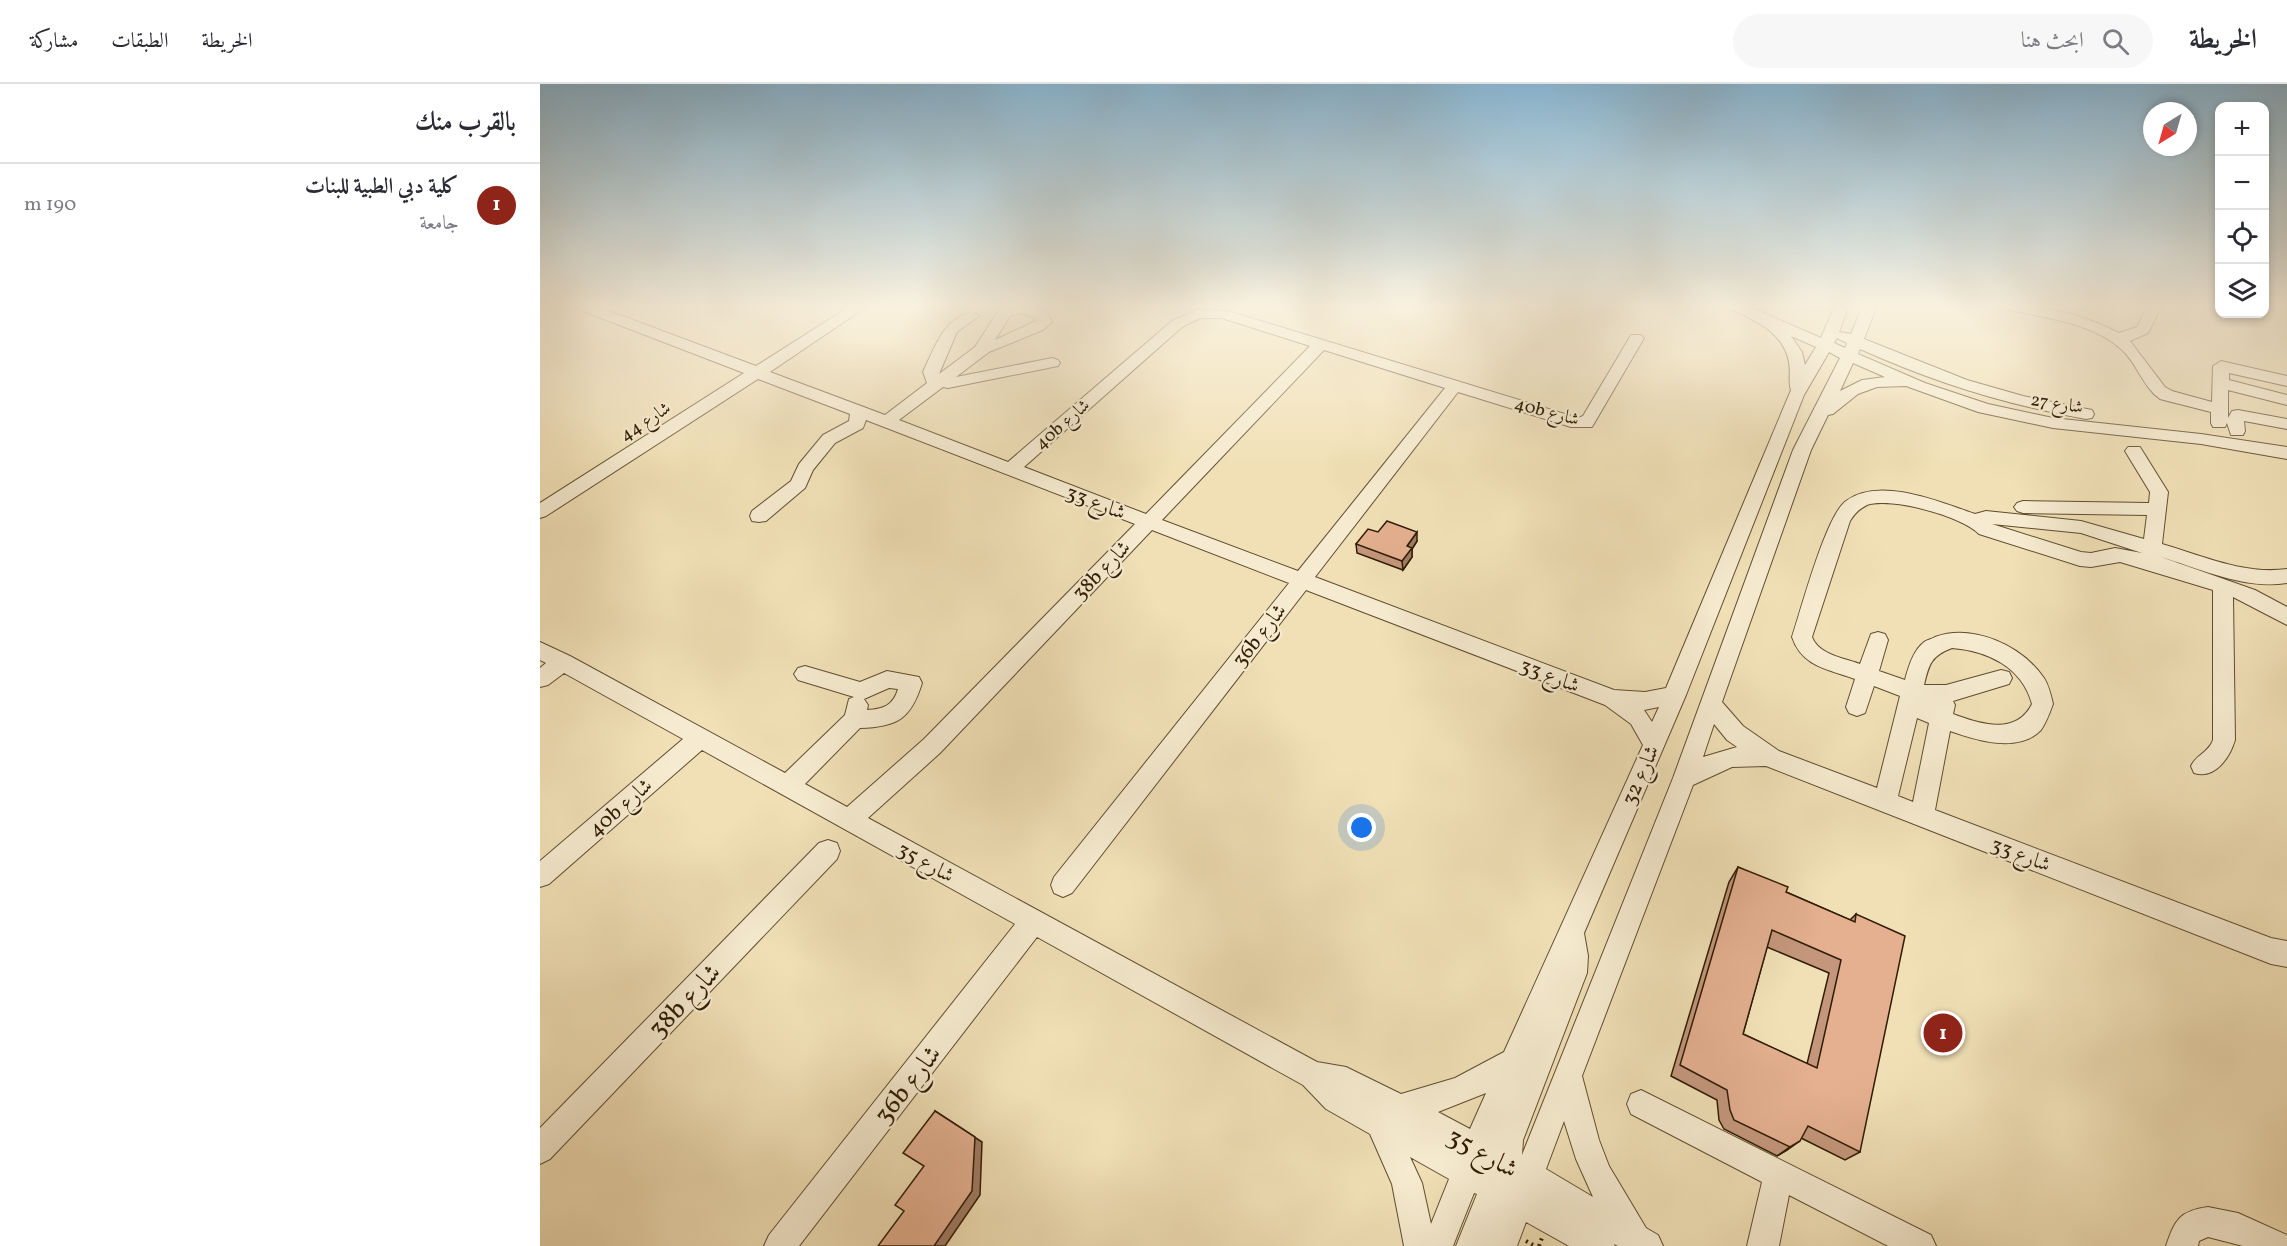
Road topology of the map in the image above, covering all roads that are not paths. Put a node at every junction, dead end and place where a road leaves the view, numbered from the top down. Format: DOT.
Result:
graph roads {
  1 [pos="722,359"];
  2 [pos="779,359"];
  3 [pos="934,359"];
  4 [pos="969,359"];
  5 [pos="1137,359"];
  6 [pos="1306,359"];
  7 [pos="1375,359"];
  8 [pos="1624,359"];
  9 [pos="1797,359"];
  10 [pos="1826,359"];
  11 [pos="1830,359"];
  12 [pos="1835,359"];
  13 [pos="1877,359"];
  14 [pos="1879,359"];
  15 [pos="1900,359"];
  16 [pos="2138,359"];
  17 [pos="1052,363"];
  18 [pos="758,373"];
  19 [pos="1925,380"];
  20 [pos="2287,381"];
  21 [pos="939,382"];
  22 [pos="2220,383"];
  23 [pos="1456,384"];
  24 [pos="1796,395"];
  25 [pos="2010,399"];
  26 [pos="2287,400"];
  27 [pos="2219,409"];
  28 [pos="859,411"];
  29 [pos="1818,419"];
  30 [pos="886,422"];
  31 [pos="2287,424"];
  32 [pos="2218,428"];
  33 [pos="2237,431"];
  34 [pos="2287,441"];
  35 [pos="2262,448"];
  36 [pos="1802,450"];
  37 [pos="2134,451"];
  38 [pos="2287,453"];
  39 [pos="2287,463"];
  40 [pos="1011,469"];
  41 [pos="2157,509"];
  42 [pos="540,512"];
  43 [pos="1975,514"];
  44 [pos="759,516"];
  45 [pos="1148,521"];
  46 [pos="2152,556"];
  47 [pos="2287,576"];
  48 [pos="2259,578"];
  49 [pos="1302,580"];
  50 [pos="2223,586"];
  51 [pos="2259,599"];
  52 [pos="2287,617"];
  53 [pos="1878,640"];
  54 [pos="540,650"];
  55 [pos="563,662"];
  56 [pos="805,674"];
  57 [pos="1867,675"];
  58 [pos="2001,678"];
  59 [pos="540,679"];
  60 [pos="861,691"];
  61 [pos="1946,694"];
  62 [pos="1675,695"];
  63 [pos="1612,699"];
  64 [pos="1910,699"];
  65 [pos="1710,703"];
  66 [pos="1857,706"];
  67 [pos="1942,718"];
  68 [pos="855,719"];
  69 [pos="700,738"];
  70 [pos="1654,744"];
  71 [pos="1771,758"];
  72 [pos="2202,766"];
  73 [pos="1684,777"];
  74 [pos="789,785"];
  75 [pos="1885,802"];
  76 [pos="1922,816"];
  77 [pos="856,824"];
  78 [pos="828,851"];
  79 [pos="540,876"];
  80 [pos="1063,885"];
  81 [pos="1033,921"];
  82 [pos="1571,934"];
  83 [pos="2282,955"];
  84 [pos="1514,1062"];
  85 [pos="1568,1077"];
  86 [pos="1641,1104"];
  87 [pos="1390,1116"];
  88 [pos="540,1149"];
  89 [pos="1472,1161"];
  90 [pos="1779,1174"];
  91 [pos="1511,1182"];
  92 [pos="1642,1243"];
  93 [pos="780,1246"];
  94 [pos="1420,1246"];
  95 [pos="1437,1246"];
  96 [pos="1472,1246"];
  97 [pos="1501,1246"];
  98 [pos="1599,1246"];
  99 [pos="1763,1246"];
  100 [pos="1920,1246"];
  101 [pos="2182,1246"];
  102 [pos="2277,1246"];
  1 -- 18 [label="street, شارع 33"];
  2 -- 18 [label="street, شارع 44"];
  3 -- 21 [label="street"];
  4 -- 21 [label="street"];
  5 -- 40 [label="street, 40b شارع"];
  6 -- 45 [label="street, 38b شارع"];
  7 -- 23 [label="street, 40b شارع"];
  8 -- 23 [label="street, 40b شارع"];
  9 -- 24 [label="street"];
  10 -- 24 [label="street, شارع 32"];
  11 -- 36 [label="street"];
  12 -- 29 [label="street, شارع 32"];
  13 -- 19 [label="street, شارع 27"];
  14 -- 25 [label="street"];
  15 -- 19 [label="street"];
  16 -- 27 [label="street"];
  17 -- 21 [label="street"];
  18 -- 28 [label="street, شارع 33"];
  18 -- 42 [label="street, شارع 44"];
  19 -- 25 [label="street, شارع 27"];
  19 -- 29 [label="street"];
  19 -- 35 [label="street, شارع 27"];
  20 -- 22 [label="street"];
  21 -- 30 [label="street"];
  22 -- 26 [label="street"];
  22 -- 27 [label="street"];
  23 -- 49 [label="street, 36b شارع"];
  24 -- 62 [label="street, شارع 32"];
  25 -- 32 [label="street, شارع 27"];
  27 -- 32 [label="street"];
  28 -- 30 [label="street, شارع 33"];
  28 -- 44 [label="street"];
  29 -- 36 [label="street, شارع 32"];
  30 -- 40 [label="street, شارع 33"];
  31 -- 33 [label="street"];
  32 -- 33 [label="street, شارع 27"];
  33 -- 34 [label="street, شارع 27"];
  35 -- 38 [label="street, شارع 27"];
  35 -- 39 [label="street"];
  36 -- 65 [label="street, شارع 32"];
  37 -- 41 [label="street"];
  40 -- 45 [label="street, شارع 33"];
  41 -- 43 [label="street"];
  41 -- 46 [label="street"];
  43 -- 46 [label="street"];
  43 -- 46 [label="street"];
  43 -- 57 [label="street"];
  45 -- 49 [label="street, شارع 33"];
  45 -- 77 [label="street, 38b شارع"];
  46 -- 48 [label="street"];
  46 -- 50 [label="street"];
  47 -- 48 [label="street"];
  48 -- 51 [label="street"];
  49 -- 63 [label="street, شارع 33"];
  49 -- 80 [label="street, 36b شارع"];
  50 -- 51 [label="street"];
  50 -- 72 [label="street"];
  51 -- 52 [label="street"];
  53 -- 57 [label="street"];
  54 -- 55 [label="street, شارع 35"];
  55 -- 59 [label="street"];
  55 -- 69 [label="street, شارع 35"];
  56 -- 60 [label="street"];
  57 -- 64 [label="street"];
  57 -- 66 [label="street"];
  58 -- 61 [label="street"];
  60 -- 68 [label="street"];
  60 -- 68 [label="street"];
  61 -- 64 [label="street"];
  61 -- 67 [label="street"];
  62 -- 63 [label="street, شارع 33"];
  62 -- 70 [label="street, شارع 32"];
  63 -- 70 [label="street, شارع 33"];
  64 -- 67 [label="street"];
  64 -- 67 [label="street"];
  64 -- 75 [label="street"];
  65 -- 71 [label="street, شارع 33"];
  65 -- 73 [label="street, شارع 32"];
  67 -- 76 [label="street"];
  68 -- 74 [label="street"];
  69 -- 74 [label="street, شارع 35"];
  69 -- 79 [label="street, 40b شارع"];
  70 -- 82 [label="street, شارع 32"];
  71 -- 73 [label="street, شارع 33"];
  71 -- 75 [label="street, شارع 33"];
  73 -- 85 [label="street, شارع 32"];
  74 -- 77 [label="street, شارع 35"];
  75 -- 76 [label="street, شارع 33"];
  76 -- 83 [label="street, شارع 33"];
  77 -- 81 [label="street, شارع 35"];
  78 -- 88 [label="street, 38b شارع"];
  81 -- 87 [label="street, شارع 35"];
  81 -- 93 [label="street, 36b شارع"];
  82 -- 84 [label="street, شارع 32"];
  82 -- 91 [label="street"];
  84 -- 87 [label="street"];
  84 -- 89 [label="street, شارع 32"];
  85 -- 91 [label="street, شارع 32"];
  85 -- 92 [label="street"];
  86 -- 90 [label="street"];
  87 -- 89 [label="street, شارع 35"];
  87 -- 94 [label="street"];
  89 -- 91 [label="street"];
  89 -- 95 [label="street, شارع 32"];
  90 -- 99 [label="street"];
  90 -- 100 [label="street"];
  91 -- 92 [label="street, شارع 35"];
  91 -- 96 [label="street"];
  91 -- 97 [label="street, شارع 32"];
  91 -- 98 [label="street, شارع 35"];
  101 -- 102 [label="street"];
}
